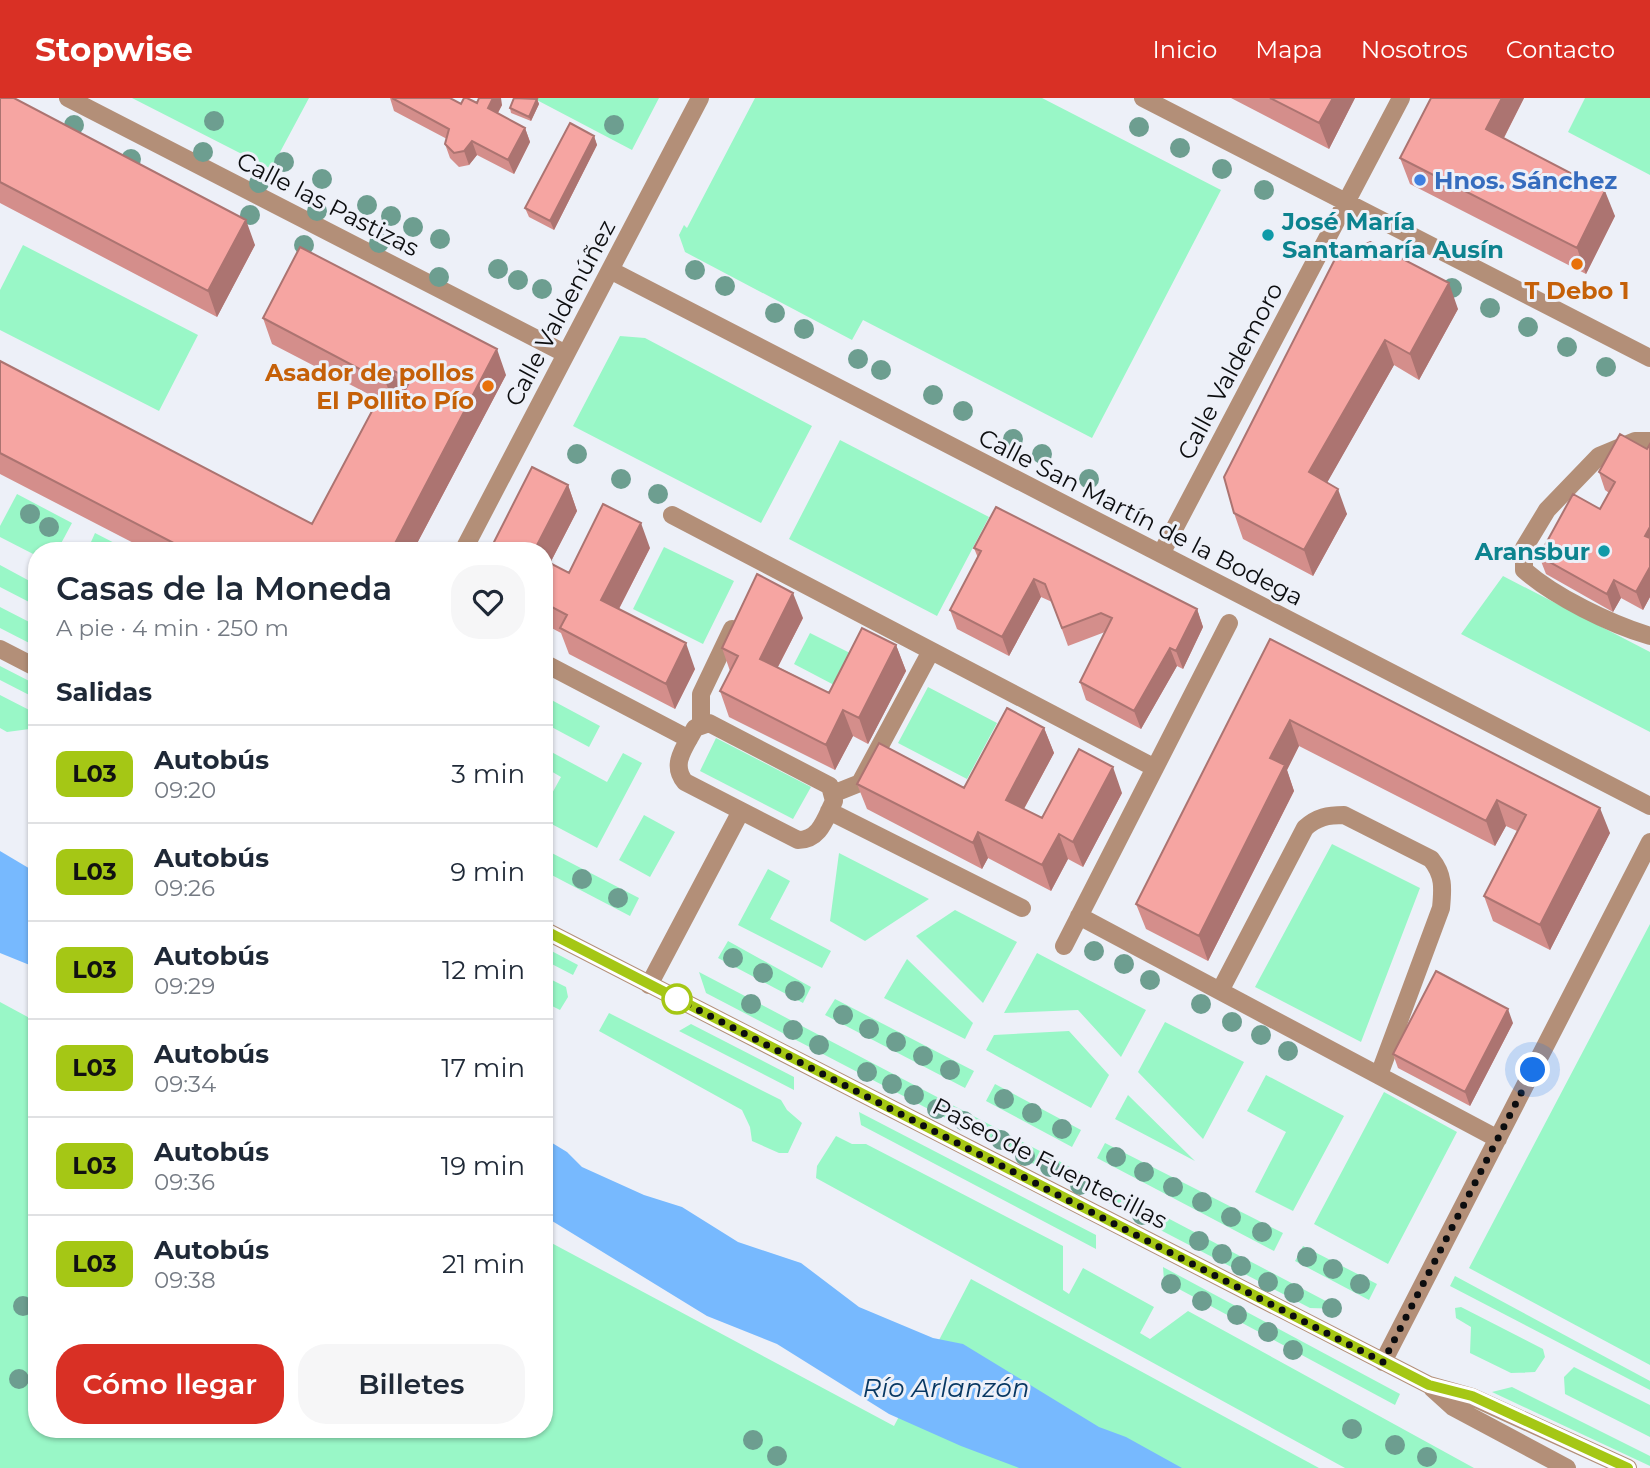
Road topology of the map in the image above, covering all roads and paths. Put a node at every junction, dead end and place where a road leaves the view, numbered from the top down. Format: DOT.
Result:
graph roads {
  1 [pos="68,98"];
  2 [pos="701,98"];
  3 [pos="1143,98"];
  4 [pos="1401,98"];
  5 [pos="1346,202"];
  6 [pos="610,270"];
  7 [pos="566,354"];
  8 [pos="1650,358"];
  9 [pos="1650,441"];
  10 [pos="673,515"];
  11 [pos="468,542"];
  12 [pos="1161,554"];
  13 [pos="741,610"];
  14 [pos="1229,623"];
  15 [pos="1650,636"];
  16 [pos="0,649"];
  17 [pos="931,651"];
  18 [pos="28,663"];
  19 [pos="553,668"];
  20 [pos="701,724"];
  21 [pos="689,739"];
  22 [pos="1155,768"];
  23 [pos="835,793"];
  24 [pos="1650,806"];
  25 [pos="741,811"];
  26 [pos="829,811"];
  27 [pos="1650,842"];
  28 [pos="1022,908"];
  29 [pos="1079,916"];
  30 [pos="553,935"];
  31 [pos="1064,946"];
  32 [pos="649,985"];
  33 [pos="1220,991"];
  34 [pos="1379,1075"];
  35 [pos="1498,1139"];
  36 [pos="1383,1362"];
  37 [pos="1429,1385"];
  38 [pos="1567,1468"];
  39 [pos="1628,1468"];
  1 -- 7 [label="street, Calle las Pastizas"];
  2 -- 6 [label="street, Calle Valdenúñez"];
  3 -- 5 [label="street"];
  4 -- 5 [label="street, Calle Valdemoro"];
  5 -- 8 [label="street"];
  5 -- 12 [label="street, Calle Valdemoro"];
  6 -- 7 [label="street, Calle Valdenúñez"];
  6 -- 12 [label="street, Calle San Martín de la Bodega"];
  7 -- 11 [label="street, Calle Valdenúñez"];
  9 -- 15 [label="street"];
  10 -- 17 [label="street"];
  12 -- 24 [label="street, Calle San Martín de la Bodega"];
  13 -- 20 [label="street"];
  14 -- 22 [label="street"];
  16 -- 18 [label="street"];
  17 -- 22 [label="street"];
  17 -- 23 [label="street"];
  19 -- 21 [label="street"];
  20 -- 21 [label="street"];
  20 -- 23 [label="street"];
  21 -- 25 [label="street"];
  22 -- 29 [label="street"];
  23 -- 26 [label="street"];
  25 -- 26 [label="street"];
  25 -- 32 [label="street"];
  26 -- 28 [label="street"];
  27 -- 35 [label="street"];
  29 -- 31 [label="street"];
  29 -- 33 [label="street"];
  30 -- 32 [label="street, Paseo de Fuentecillas"];
  32 -- 36 [label="street, Paseo de Fuentecillas"];
  33 -- 34 [label="street"];
  33 -- 34 [label="street"];
  34 -- 35 [label="street"];
  35 -- 36 [label="street"];
  36 -- 37 [label="street, Paseo de Fuentecillas"];
  37 -- 38 [label="street, Paseo de Fuentecillas"];
  37 -- 39 [label="street, Paseo de Fuentecillas"];
}
